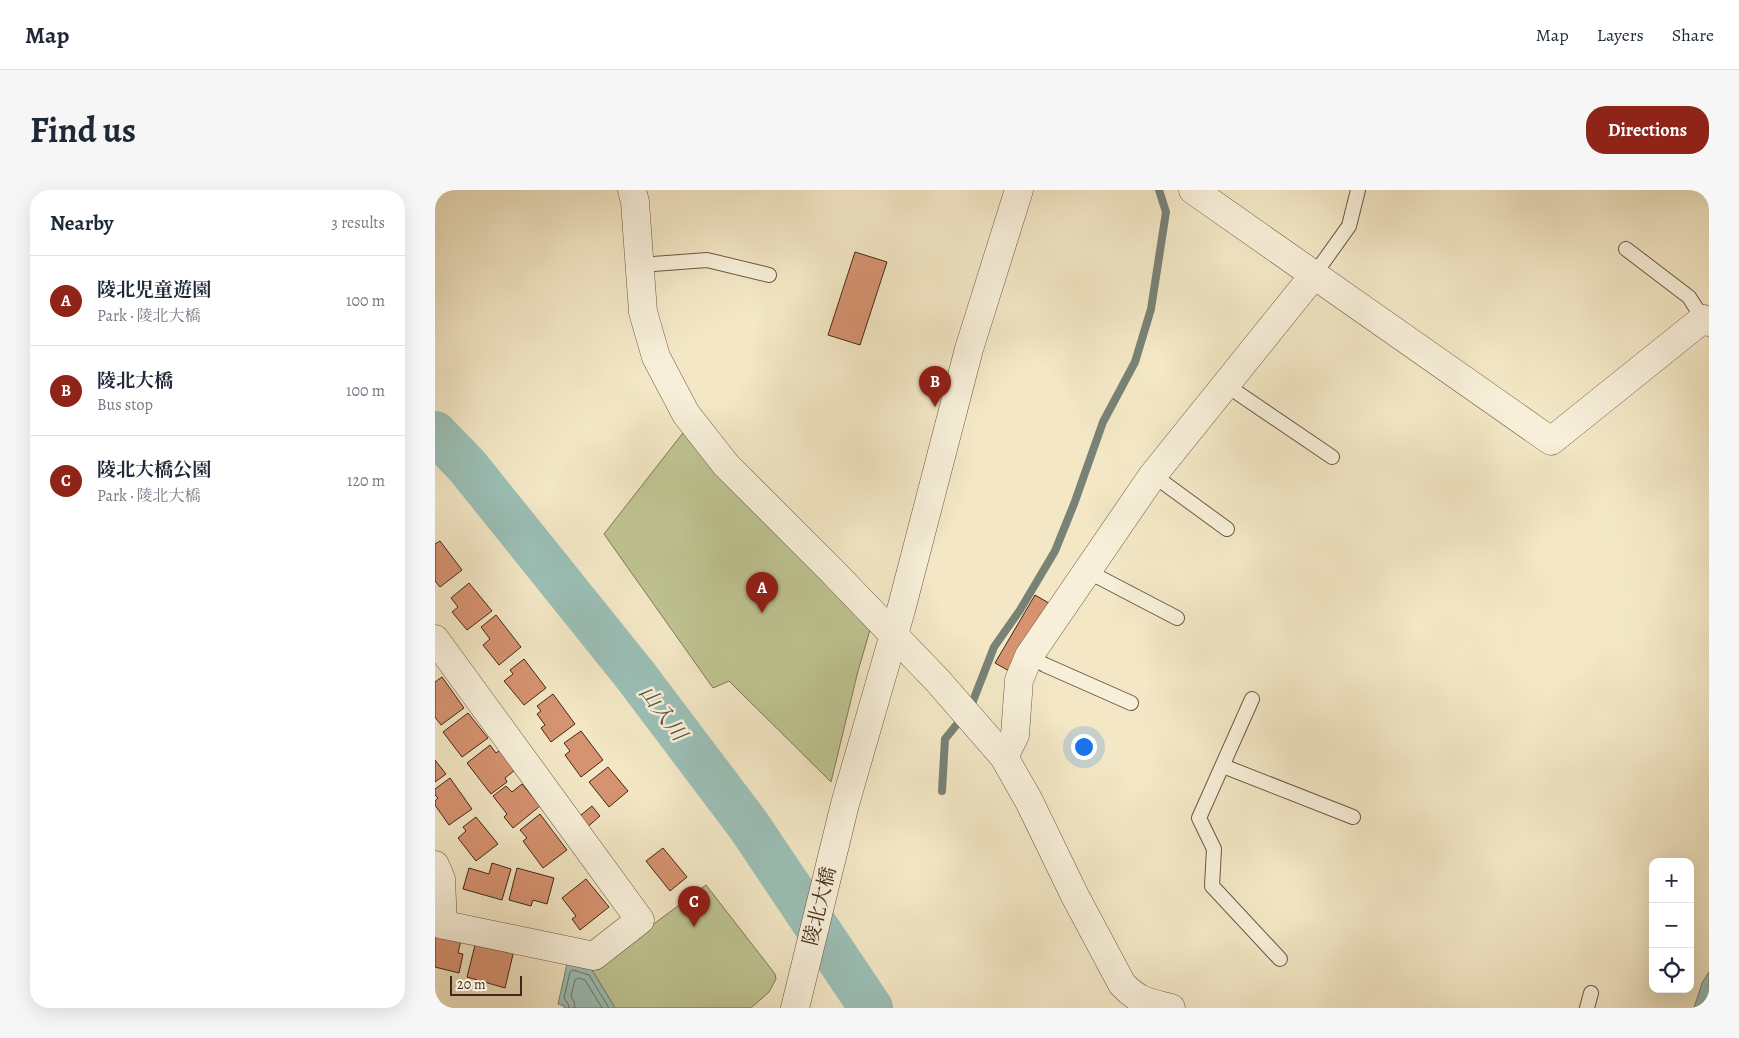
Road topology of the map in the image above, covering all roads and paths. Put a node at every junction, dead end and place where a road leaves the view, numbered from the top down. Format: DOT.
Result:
graph roads {
  1 [pos="632,190"];
  2 [pos="1019,190"];
  3 [pos="1358,190"];
  4 [pos="1205,193"];
  5 [pos="1626,249"];
  6 [pos="640,265"];
  7 [pos="769,275"];
  8 [pos="1314,275"];
  9 [pos="1706,320"];
  10 [pos="1226,385"];
  11 [pos="1332,457"];
  12 [pos="1153,475"];
  13 [pos="1227,529"];
  14 [pos="1087,571"];
  15 [pos="1177,618"];
  16 [pos="893,636"];
  17 [pos="435,639"];
  18 [pos="1029,656"];
  19 [pos="1252,699"];
  20 [pos="1131,703"];
  21 [pos="1004,757"];
  22 [pos="1223,766"];
  23 [pos="1353,817"];
  24 [pos="435,865"];
  25 [pos="439,924"];
  26 [pos="1280,960"];
  27 [pos="1591,993"];
  28 [pos="795,1008"];
  29 [pos="1171,1008"];
  30 [pos="1587,1008"];
  1 -- 6 [label="street"];
  2 -- 16 [label="street, 陵北大橋"];
  3 -- 8 [label="lane"];
  4 -- 8 [label="street"];
  5 -- 9 [label="lane"];
  6 -- 7 [label="lane"];
  6 -- 16 [label="street"];
  8 -- 9 [label="street"];
  8 -- 10 [label="street"];
  10 -- 11 [label="lane"];
  10 -- 12 [label="street"];
  12 -- 13 [label="lane"];
  12 -- 14 [label="street"];
  14 -- 15 [label="lane"];
  14 -- 18 [label="street"];
  16 -- 21 [label="street"];
  16 -- 28 [label="street, 陵北大橋"];
  17 -- 25 [label="street"];
  18 -- 20 [label="lane"];
  18 -- 21 [label="street"];
  19 -- 22 [label="lane"];
  21 -- 29 [label="street"];
  22 -- 23 [label="lane"];
  22 -- 26 [label="lane"];
  24 -- 25 [label="street"];
  27 -- 30 [label="lane"];
}
